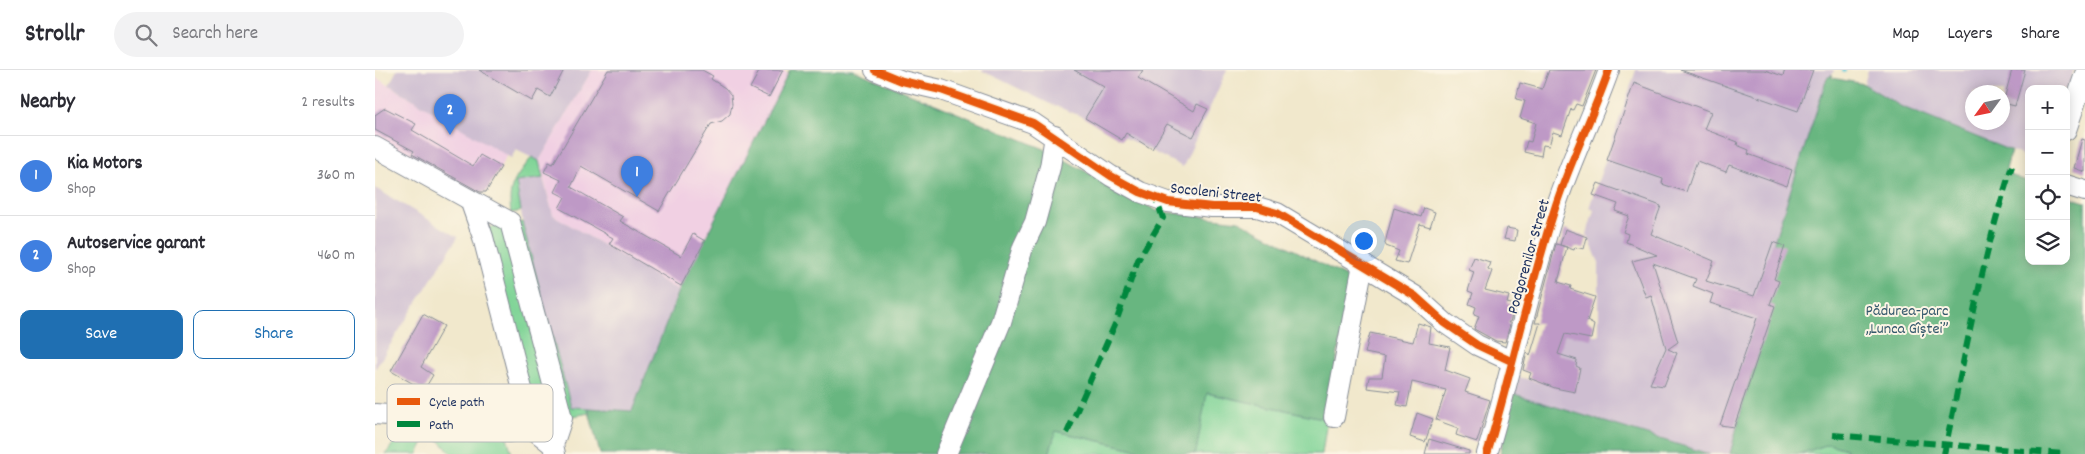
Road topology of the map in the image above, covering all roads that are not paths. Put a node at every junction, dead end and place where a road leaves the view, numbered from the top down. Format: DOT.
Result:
graph roads {
  1 [pos="875,70"];
  2 [pos="1609,70"];
  3 [pos="2085,74"];
  4 [pos="2070,118"];
  5 [pos="1055,136"];
  6 [pos="375,147"];
  7 [pos="2070,186"];
  8 [pos="2085,191"];
  9 [pos="470,200"];
  10 [pos="1363,264"];
  11 [pos="1511,361"];
  12 [pos="521,384"];
  13 [pos="553,384"];
  14 [pos="553,385"];
  15 [pos="1334,417"];
  16 [pos="554,449"];
  17 [pos="946,454"];
  18 [pos="1487,454"];
  1 -- 5 [label="street, Socoleni Street"];
  2 -- 11 [label="street, Podgorenilor Street"];
  3 -- 4 [label="street"];
  5 -- 10 [label="street, Socoleni Street"];
  5 -- 17 [label="street"];
  6 -- 9 [label="street"];
  7 -- 8 [label="street"];
  9 -- 12 [label="street"];
  9 -- 13 [label="street"];
  10 -- 11 [label="street, Socoleni Street"];
  10 -- 15 [label="street"];
  11 -- 18 [label="street, Podgorenilor Street"];
  14 -- 16 [label="street"];
}
